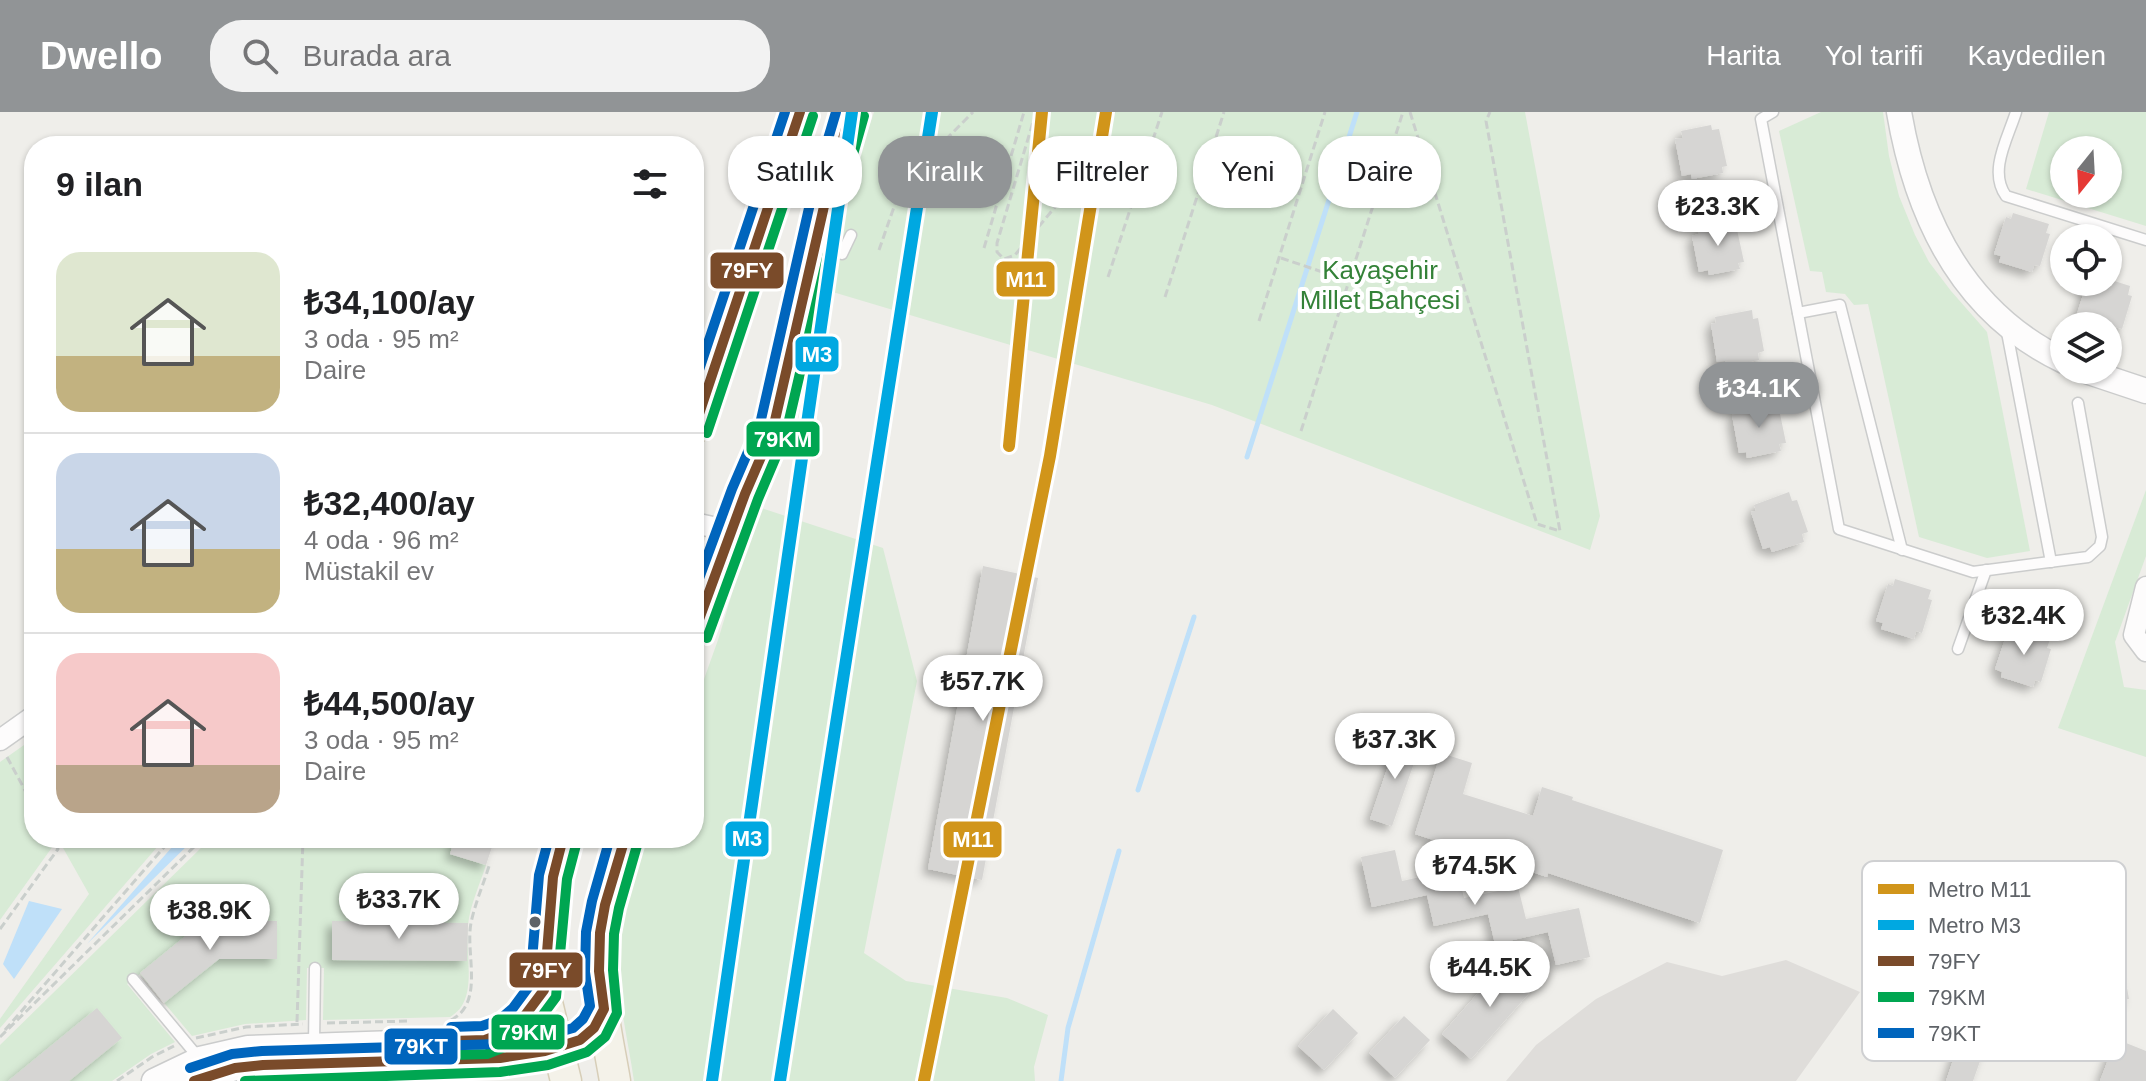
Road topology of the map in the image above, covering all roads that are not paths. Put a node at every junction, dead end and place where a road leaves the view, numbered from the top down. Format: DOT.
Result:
graph roads {
  1 [pos="800,112"];
  2 [pos="851,112"];
  3 [pos="1773,112"];
  4 [pos="1899,112"];
  5 [pos="2016,112"];
  6 [pos="851,235"];
  7 [pos="2146,240"];
  8 [pos="814,246"];
  9 [pos="1798,313"];
  10 [pos="2005,322"];
  11 [pos="2050,354"];
  12 [pos="2122,383"];
  13 [pos="2146,391"];
  14 [pos="704,399"];
  15 [pos="2078,403"];
  16 [pos="704,525"];
  17 [pos="731,531"];
  18 [pos="1902,550"];
  19 [pos="2051,562"];
  20 [pos="1986,570"];
  21 [pos="2146,587"];
  22 [pos="704,605"];
  23 [pos="1958,649"];
  24 [pos="2146,651"];
  25 [pos="24,727"];
  26 [pos="3,749"];
  27 [pos="561,848"];
  28 [pos="622,848"];
  29 [pos="315,968"];
  30 [pos="133,979"];
  31 [pos="544,990"];
  32 [pos="604,1009"];
  33 [pos="306,1034"];
  34 [pos="560,1048"];
  35 [pos="193,1061"];
  36 [pos="412,1071"];
  37 [pos="154,1081"];
  38 [pos="566,1081"];
  39 [pos="615,1081"];
  1 -- 14 [label="main road"];
  2 -- 8 [label="main road"];
  3 -- 9 [label="lane"];
  4 -- 10 [label="street"];
  5 -- 7 [label="lane"];
  6 -- 8 [label="lane"];
  8 -- 17 [label="main road"];
  9 -- 18 [label="lane"];
  9 -- 18 [label="lane"];
  10 -- 11 [label="street"];
  10 -- 19 [label="lane"];
  12 -- 13 [label="street"];
  15 -- 19 [label="lane"];
  16 -- 17 [label="street"];
  17 -- 22 [label="main road"];
  18 -- 20 [label="lane"];
  19 -- 20 [label="lane"];
  20 -- 23 [label="lane"];
  21 -- 24 [label="street"];
  25 -- 26 [label="street"];
  27 -- 31 [label="main road"];
  28 -- 32 [label="main road"];
  29 -- 33 [label="lane"];
  30 -- 35 [label="lane"];
  31 -- 33 [label="street"];
  31 -- 34 [label="main road"];
  32 -- 34 [label="street"];
  32 -- 39 [label="main road"];
  33 -- 35 [label="street"];
  34 -- 36 [label="street"];
  34 -- 38 [label="main road"];
  35 -- 36 [label="street"];
  35 -- 37 [label="street"];
}
